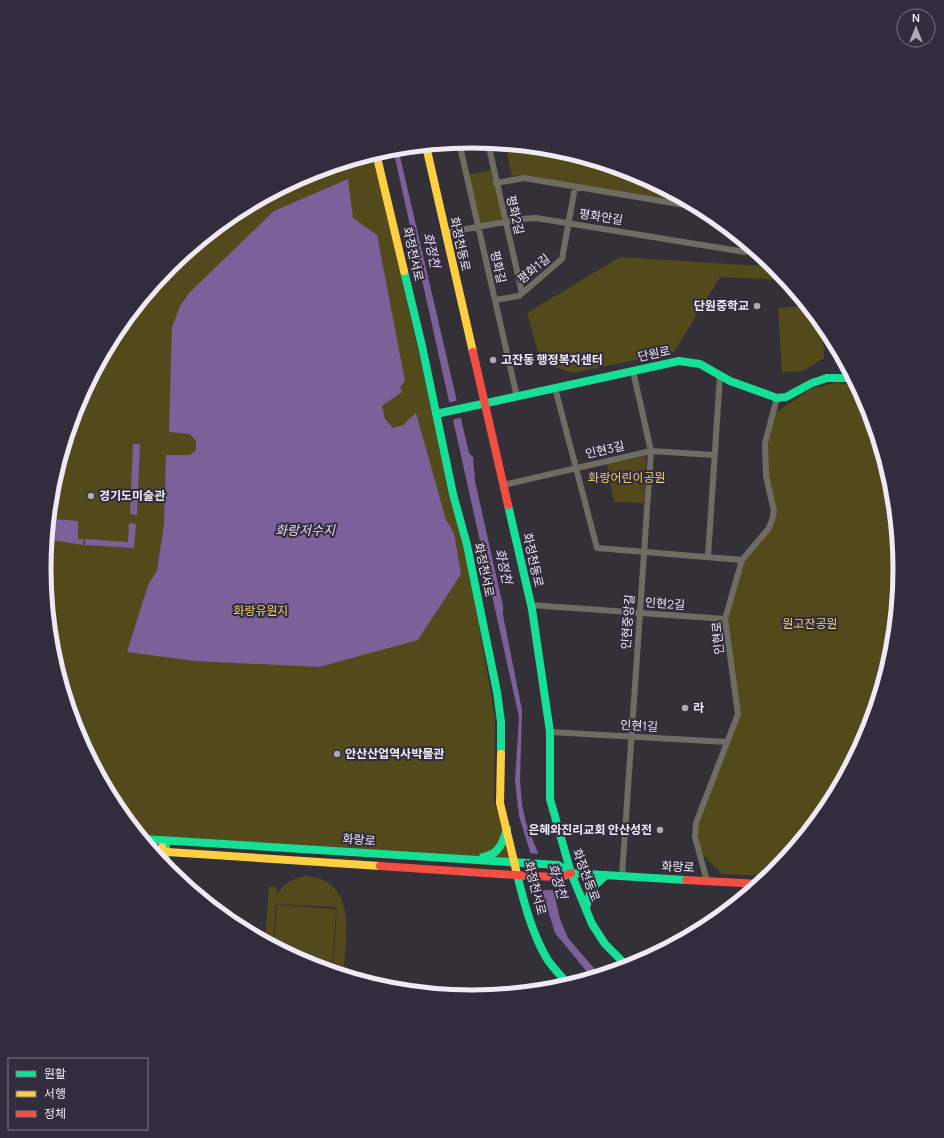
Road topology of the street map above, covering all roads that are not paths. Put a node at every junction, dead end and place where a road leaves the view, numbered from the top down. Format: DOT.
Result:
graph roads {
  1 [pos="460,148"];
  2 [pos="489,149"];
  3 [pos="427,151"];
  4 [pos="377,159"];
  5 [pos="496,183"];
  6 [pos="575,187"];
  7 [pos="683,205"];
  8 [pos="505,221"];
  9 [pos="568,223"];
  10 [pos="477,226"];
  11 [pos="445,234"];
  12 [pos="747,250"];
  13 [pos="522,293"];
  14 [pos="495,300"];
  15 [pos="633,371"];
  16 [pos="720,375"];
  17 [pos="848,379"];
  18 [pos="555,388"];
  19 [pos="517,397"];
  20 [pos="777,398"];
  21 [pos="486,403"];
  22 [pos="439,414"];
  23 [pos="651,451"];
  24 [pos="714,455"];
  25 [pos="576,468"];
  26 [pos="503,485"];
  27 [pos="644,552"];
  28 [pos="708,557"];
  29 [pos="742,560"];
  30 [pos="531,605"];
  31 [pos="640,613"];
  32 [pos="725,619"];
  33 [pos="550,732"];
  34 [pos="632,737"];
  35 [pos="727,742"];
  36 [pos="507,828"];
  37 [pos="149,839"];
  38 [pos="164,840"];
  39 [pos="160,853"];
  40 [pos="464,859"];
  41 [pos="516,862"];
  42 [pos="571,873"];
  43 [pos="519,875"];
  44 [pos="606,875"];
  45 [pos="622,876"];
  46 [pos="707,881"];
  47 [pos="753,884"];
  48 [pos="586,909"];
  49 [pos="623,962"];
  50 [pos="566,979"];
  1 -- 10 [label="street, 평화길"];
  2 -- 5 [label="street, 평화2길"];
  3 -- 11 [label="street, 화정천동로"];
  4 -- 22 [label="street, 화정천서로"];
  5 -- 6 [label="street"];
  5 -- 8 [label="street, 평화2길"];
  6 -- 7 [label="street"];
  6 -- 9 [label="street, 평화1길"];
  8 -- 9 [label="street, 평화안길"];
  8 -- 10 [label="street, 평화안길"];
  8 -- 13 [label="street, 평화2길"];
  9 -- 12 [label="street, 평화안길"];
  9 -- 13 [label="street, 평화1길"];
  10 -- 11 [label="street, 평화안길"];
  10 -- 14 [label="street, 평화길"];
  11 -- 21 [label="street, 화정천동로"];
  13 -- 14 [label="street, 평화1길"];
  14 -- 19 [label="street, 평화길"];
  15 -- 16 [label="street, 단원로"];
  15 -- 18 [label="street, 단원로"];
  15 -- 23 [label="street, 인현중앙길"];
  16 -- 20 [label="street, 단원로"];
  16 -- 24 [label="street"];
  17 -- 20 [label="street"];
  18 -- 19 [label="street, 단원로"];
  18 -- 25 [label="street"];
  19 -- 21 [label="street, 단원로"];
  20 -- 29 [label="street, 인현로"];
  21 -- 22 [label="street, 단원로"];
  21 -- 26 [label="street, 화정천동로"];
  22 -- 36 [label="street, 화정천서로"];
  23 -- 24 [label="street, 인현3길"];
  23 -- 25 [label="street, 인현3길"];
  23 -- 27 [label="street, 인현중앙길"];
  24 -- 28 [label="street"];
  25 -- 26 [label="street, 인현3길"];
  25 -- 27 [label="street"];
  26 -- 30 [label="street, 화정천동로"];
  27 -- 28 [label="street"];
  27 -- 31 [label="street, 인현중앙길"];
  28 -- 29 [label="street"];
  29 -- 32 [label="street, 인현로"];
  30 -- 31 [label="street, 인현2길"];
  30 -- 33 [label="street, 화정천동로"];
  31 -- 32 [label="street, 인현2길"];
  31 -- 34 [label="street, 인현중앙길"];
  32 -- 35 [label="street, 인현로"];
  33 -- 34 [label="street, 인현1길"];
  33 -- 42 [label="street, 화정천동로"];
  34 -- 35 [label="street, 인현1길"];
  34 -- 45 [label="street, 인현중앙길"];
  35 -- 46 [label="street, 인현로"];
  36 -- 40 [label="street"];
  36 -- 41 [label="street, 화정천서로"];
  37 -- 38 [label="street, 화랑로"];
  38 -- 39 [label="street"];
  38 -- 40 [label="street, 화랑로"];
  39 -- 43 [label="street, 화랑로"];
  40 -- 41 [label="street, 화랑로"];
  41 -- 42 [label="street, 화랑로"];
  41 -- 43 [label="street, 화정천서로"];
  42 -- 43 [label="street, 화랑로"];
  42 -- 44 [label="street, 화랑로"];
  42 -- 48 [label="street, 화정천동로"];
  43 -- 50 [label="street, 화정천서로"];
  44 -- 45 [label="street, 화랑로"];
  44 -- 48 [label="street"];
  45 -- 46 [label="street, 화랑로"];
  46 -- 47 [label="street, 화랑로"];
  48 -- 49 [label="street, 화정천동로"];
}
